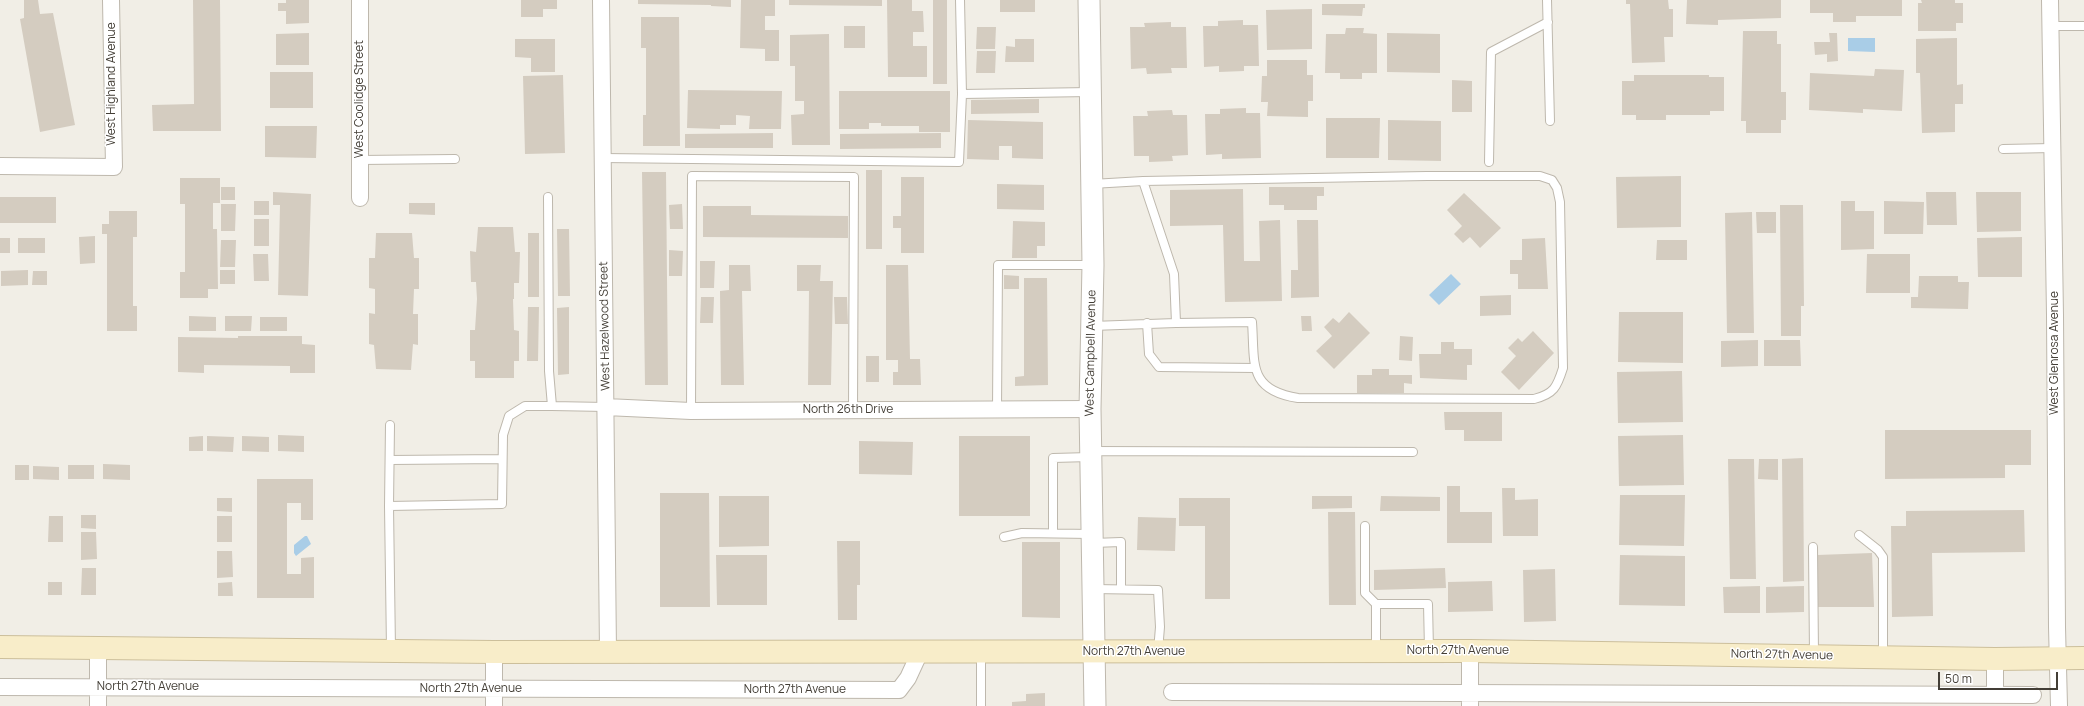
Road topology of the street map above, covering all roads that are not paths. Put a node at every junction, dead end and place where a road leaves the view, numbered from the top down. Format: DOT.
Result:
graph roads {
  1 [pos="111,0"];
  2 [pos="360,0"];
  3 [pos="601,0"];
  4 [pos="960,0"];
  5 [pos="1089,0"];
  6 [pos="1547,0"];
  7 [pos="2050,0"];
  8 [pos="1548,22"];
  9 [pos="2050,26"];
  10 [pos="2084,26"];
  11 [pos="1090,92"];
  12 [pos="962,94"];
  13 [pos="1550,121"];
  14 [pos="2052,148"];
  15 [pos="2003,149"];
  16 [pos="603,158"];
  17 [pos="455,159"];
  18 [pos="360,160"];
  19 [pos="1489,162"];
  20 [pos="0,166"];
  21 [pos="1143,181"];
  22 [pos="1092,184"];
  23 [pos="548,197"];
  24 [pos="360,198"];
  25 [pos="1093,266"];
  26 [pos="1147,323"];
  27 [pos="1176,323"];
  28 [pos="1092,326"];
  29 [pos="1255,368"];
  30 [pos="552,406"];
  31 [pos="606,407"];
  32 [pos="1090,409"];
  33 [pos="853,410"];
  34 [pos="997,410"];
  35 [pos="691,411"];
  36 [pos="390,425"];
  37 [pos="1413,452"];
  38 [pos="1090,454"];
  39 [pos="502,459"];
  40 [pos="390,460"];
  41 [pos="390,506"];
  42 [pos="1365,526"];
  43 [pos="1053,533"];
  44 [pos="1859,535"];
  45 [pos="1004,537"];
  46 [pos="1091,538"];
  47 [pos="1813,547"];
  48 [pos="1092,589"];
  49 [pos="1122,589"];
  50 [pos="1376,604"];
  51 [pos="0,647"];
  52 [pos="98,647"];
  53 [pos="391,650"];
  54 [pos="608,651"];
  55 [pos="1376,651"];
  56 [pos="1429,651"];
  57 [pos="1470,651"];
  58 [pos="494,652"];
  59 [pos="920,652"];
  60 [pos="981,652"];
  61 [pos="1093,652"];
  62 [pos="1158,652"];
  63 [pos="1814,656"];
  64 [pos="1883,656"];
  65 [pos="2058,658"];
  66 [pos="2084,658"];
  67 [pos="1995,659"];
  68 [pos="0,687"];
  69 [pos="98,687"];
  70 [pos="494,689"];
  71 [pos="1172,692"];
  72 [pos="1995,695"];
  73 [pos="2033,695"];
  74 [pos="1470,699"];
  75 [pos="98,706"];
  76 [pos="494,706"];
  77 [pos="981,706"];
  78 [pos="1094,706"];
  79 [pos="2059,706"];
  1 -- 20 [label="street, West Highland Avenue"];
  2 -- 18 [label="street, West Coolidge Street"];
  3 -- 16 [label="street, West Hazelwood Street"];
  4 -- 12 [label="lane"];
  5 -- 11 [label="street, West Campbell Avenue"];
  6 -- 8 [label="lane"];
  7 -- 9 [label="street, West Glenrosa Avenue"];
  8 -- 13 [label="lane"];
  8 -- 19 [label="lane"];
  9 -- 10 [label="lane"];
  9 -- 14 [label="street, West Glenrosa Avenue"];
  11 -- 12 [label="lane"];
  11 -- 22 [label="street, West Campbell Avenue"];
  12 -- 16 [label="lane"];
  14 -- 15 [label="lane"];
  14 -- 65 [label="street, West Glenrosa Avenue"];
  16 -- 31 [label="street, West Hazelwood Street"];
  17 -- 18 [label="lane"];
  18 -- 24 [label="street, West Coolidge Street"];
  21 -- 22 [label="lane"];
  21 -- 27 [label="lane"];
  21 -- 29 [label="lane"];
  22 -- 25 [label="street, West Campbell Avenue"];
  23 -- 30 [label="lane"];
  25 -- 28 [label="street, West Campbell Avenue"];
  25 -- 34 [label="lane"];
  26 -- 27 [label="lane"];
  26 -- 28 [label="lane"];
  26 -- 29 [label="lane"];
  27 -- 29 [label="lane"];
  28 -- 32 [label="street, West Campbell Avenue"];
  30 -- 31 [label="lane"];
  30 -- 39 [label="lane"];
  31 -- 35 [label="street, North 26th Drive"];
  31 -- 54 [label="street, West Hazelwood Street"];
  32 -- 34 [label="street, North 26th Drive"];
  32 -- 38 [label="street, West Campbell Avenue"];
  33 -- 34 [label="street, North 26th Drive"];
  33 -- 35 [label="street, North 26th Drive"];
  33 -- 35 [label="lane"];
  36 -- 40 [label="lane"];
  37 -- 38 [label="lane"];
  38 -- 43 [label="lane"];
  38 -- 46 [label="street, West Campbell Avenue"];
  39 -- 40 [label="lane"];
  39 -- 41 [label="lane"];
  40 -- 41 [label="lane"];
  41 -- 53 [label="lane"];
  42 -- 50 [label="lane"];
  43 -- 45 [label="lane"];
  43 -- 46 [label="lane"];
  44 -- 64 [label="lane"];
  46 -- 48 [label="street, West Campbell Avenue"];
  46 -- 49 [label="lane"];
  47 -- 63 [label="lane"];
  48 -- 49 [label="lane"];
  48 -- 61 [label="street, West Campbell Avenue"];
  49 -- 62 [label="lane"];
  50 -- 55 [label="lane"];
  50 -- 56 [label="lane"];
  51 -- 52 [label="main road, North 27th Avenue"];
  52 -- 53 [label="main road, North 27th Avenue"];
  52 -- 69 [label="street"];
  53 -- 58 [label="main road, North 27th Avenue"];
  54 -- 58 [label="main road, North 27th Avenue"];
  54 -- 59 [label="main road, North 27th Avenue"];
  55 -- 56 [label="main road, North 27th Avenue"];
  55 -- 62 [label="main road, North 27th Avenue"];
  56 -- 57 [label="main road, North 27th Avenue"];
  57 -- 63 [label="main road, North 27th Avenue"];
  57 -- 74 [label="street"];
  58 -- 70 [label="street"];
  59 -- 60 [label="main road, North 27th Avenue"];
  59 -- 70 [label="street, North 27th Avenue"];
  60 -- 61 [label="main road, North 27th Avenue"];
  60 -- 77 [label="lane"];
  61 -- 62 [label="main road, North 27th Avenue"];
  61 -- 78 [label="street, West Campbell Avenue"];
  63 -- 64 [label="main road, North 27th Avenue"];
  64 -- 67 [label="main road, North 27th Avenue"];
  65 -- 66 [label="main road, North 27th Avenue"];
  65 -- 67 [label="main road, North 27th Avenue"];
  65 -- 79 [label="street, West Glenrosa Avenue"];
  67 -- 72 [label="street"];
  68 -- 69 [label="street, North 27th Avenue"];
  69 -- 70 [label="street, North 27th Avenue"];
  69 -- 75 [label="street"];
  70 -- 76 [label="street"];
  71 -- 74 [label="street"];
  72 -- 73 [label="street"];
  72 -- 74 [label="street"];
}
